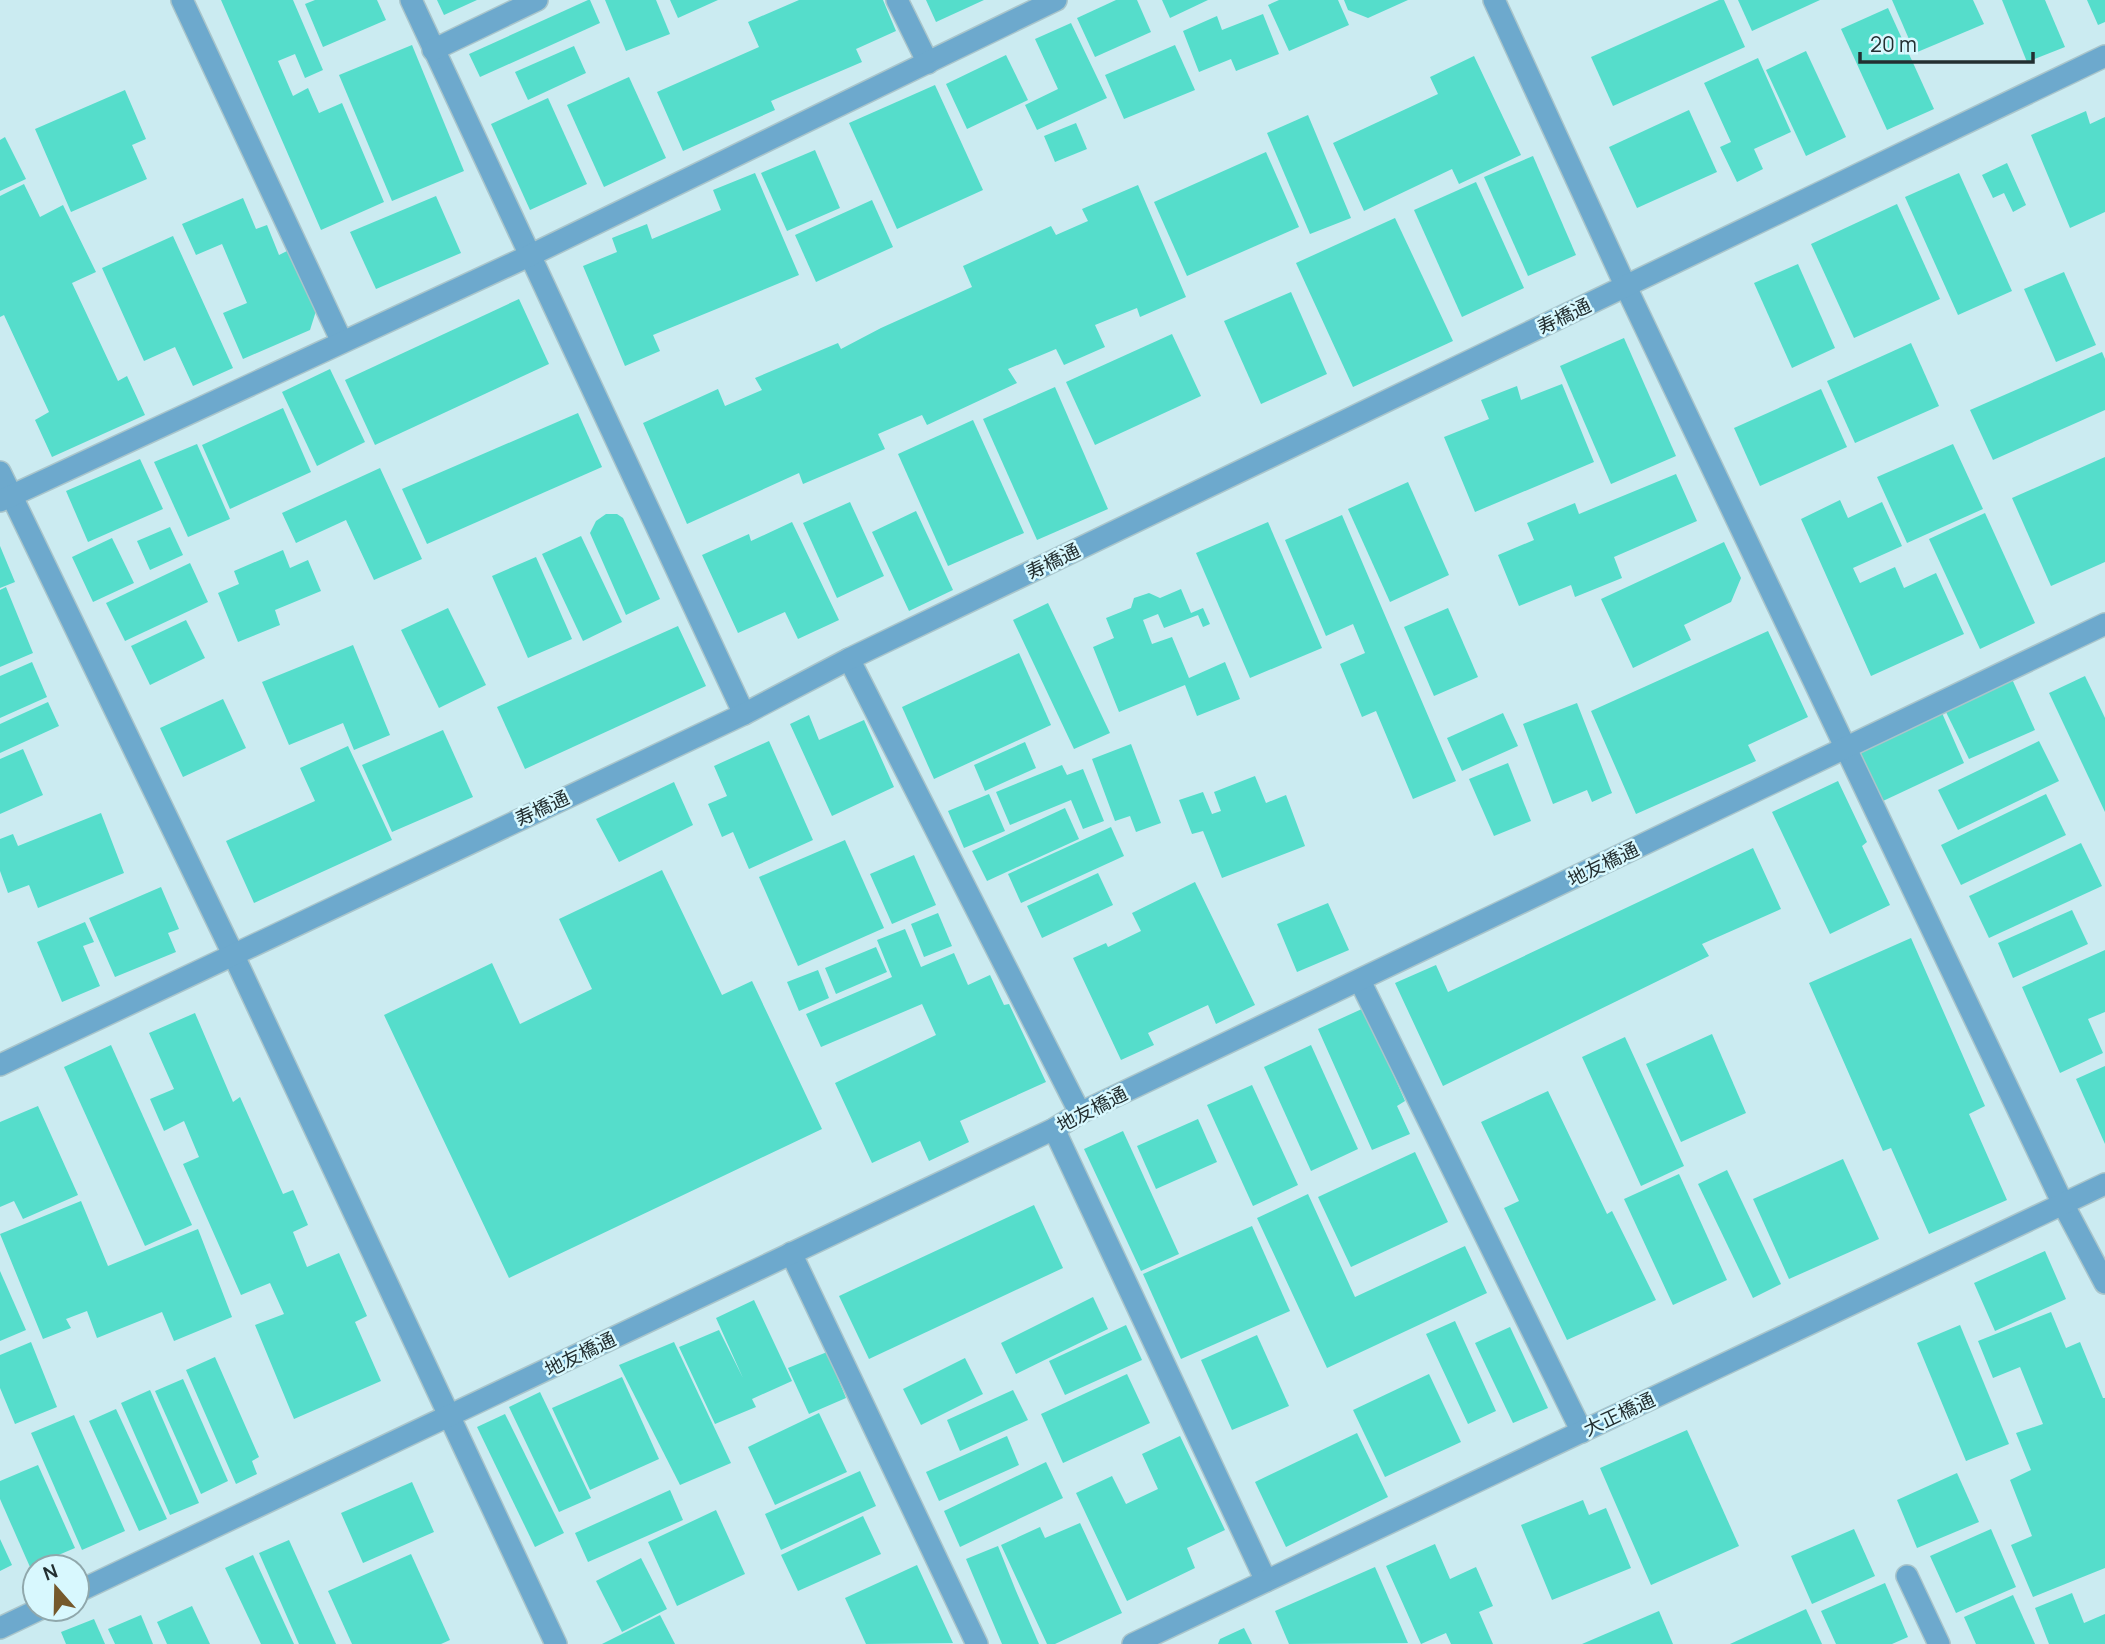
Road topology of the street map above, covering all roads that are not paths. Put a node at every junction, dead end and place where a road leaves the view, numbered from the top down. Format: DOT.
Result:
graph roads {
  1 [pos="182,0"];
  2 [pos="411,0"];
  3 [pos="537,0"];
  4 [pos="897,0"];
  5 [pos="1056,0"];
  6 [pos="1494,0"];
  7 [pos="433,50"];
  8 [pos="2105,57"];
  9 [pos="928,63"];
  10 [pos="531,254"];
  11 [pos="1626,287"];
  12 [pos="342,342"];
  13 [pos="0,472"];
  14 [pos="6,499"];
  15 [pos="2105,624"];
  16 [pos="849,659"];
  17 [pos="744,713"];
  18 [pos="1846,747"];
  19 [pos="233,954"];
  20 [pos="1360,981"];
  21 [pos="0,1065"];
  22 [pos="1080,1113"];
  23 [pos="1054,1129"];
  24 [pos="2105,1184"];
  25 [pos="2063,1204"];
  26 [pos="791,1253"];
  27 [pos="2105,1283"];
  28 [pos="448,1417"];
  29 [pos="1582,1432"];
  30 [pos="1907,1576"];
  31 [pos="1266,1581"];
  32 [pos="91,1585"];
  33 [pos="21,1618"];
  34 [pos="0,1628"];
  35 [pos="556,1644"];
  36 [pos="977,1644"];
  37 [pos="1133,1644"];
  38 [pos="1939,1644"];
  1 -- 12 [label="street"];
  2 -- 7 [label="street"];
  3 -- 7 [label="street"];
  4 -- 9 [label="street"];
  5 -- 9 [label="street"];
  6 -- 11 [label="street"];
  7 -- 10 [label="street"];
  8 -- 11 [label="street, 寿橋通"];
  9 -- 10 [label="street"];
  10 -- 12 [label="street"];
  10 -- 17 [label="street"];
  11 -- 16 [label="street, 寿橋通"];
  11 -- 18 [label="street"];
  12 -- 14 [label="street"];
  13 -- 14 [label="street"];
  14 -- 19 [label="street"];
  15 -- 18 [label="street, 地友橋通"];
  16 -- 17 [label="street, 寿橋通"];
  16 -- 22 [label="street"];
  17 -- 19 [label="street, 寿橋通"];
  18 -- 20 [label="street, 地友橋通"];
  18 -- 25 [label="street"];
  19 -- 21 [label="street, 寿橋通"];
  19 -- 28 [label="street"];
  20 -- 22 [label="street, 地友橋通"];
  20 -- 29 [label="street"];
  22 -- 23 [label="street, 地友橋通"];
  23 -- 26 [label="street, 地友橋通"];
  23 -- 31 [label="street"];
  24 -- 25 [label="street, 大正橋通"];
  25 -- 27 [label="street"];
  25 -- 29 [label="street, 大正橋通"];
  26 -- 28 [label="street, 地友橋通"];
  26 -- 36 [label="street"];
  28 -- 32 [label="street, 地友橋通"];
  28 -- 35 [label="street"];
  29 -- 31 [label="street, 大正橋通"];
  30 -- 38 [label="street"];
  31 -- 37 [label="street, 大正橋通"];
  33 -- 34 [label="street"];
}
